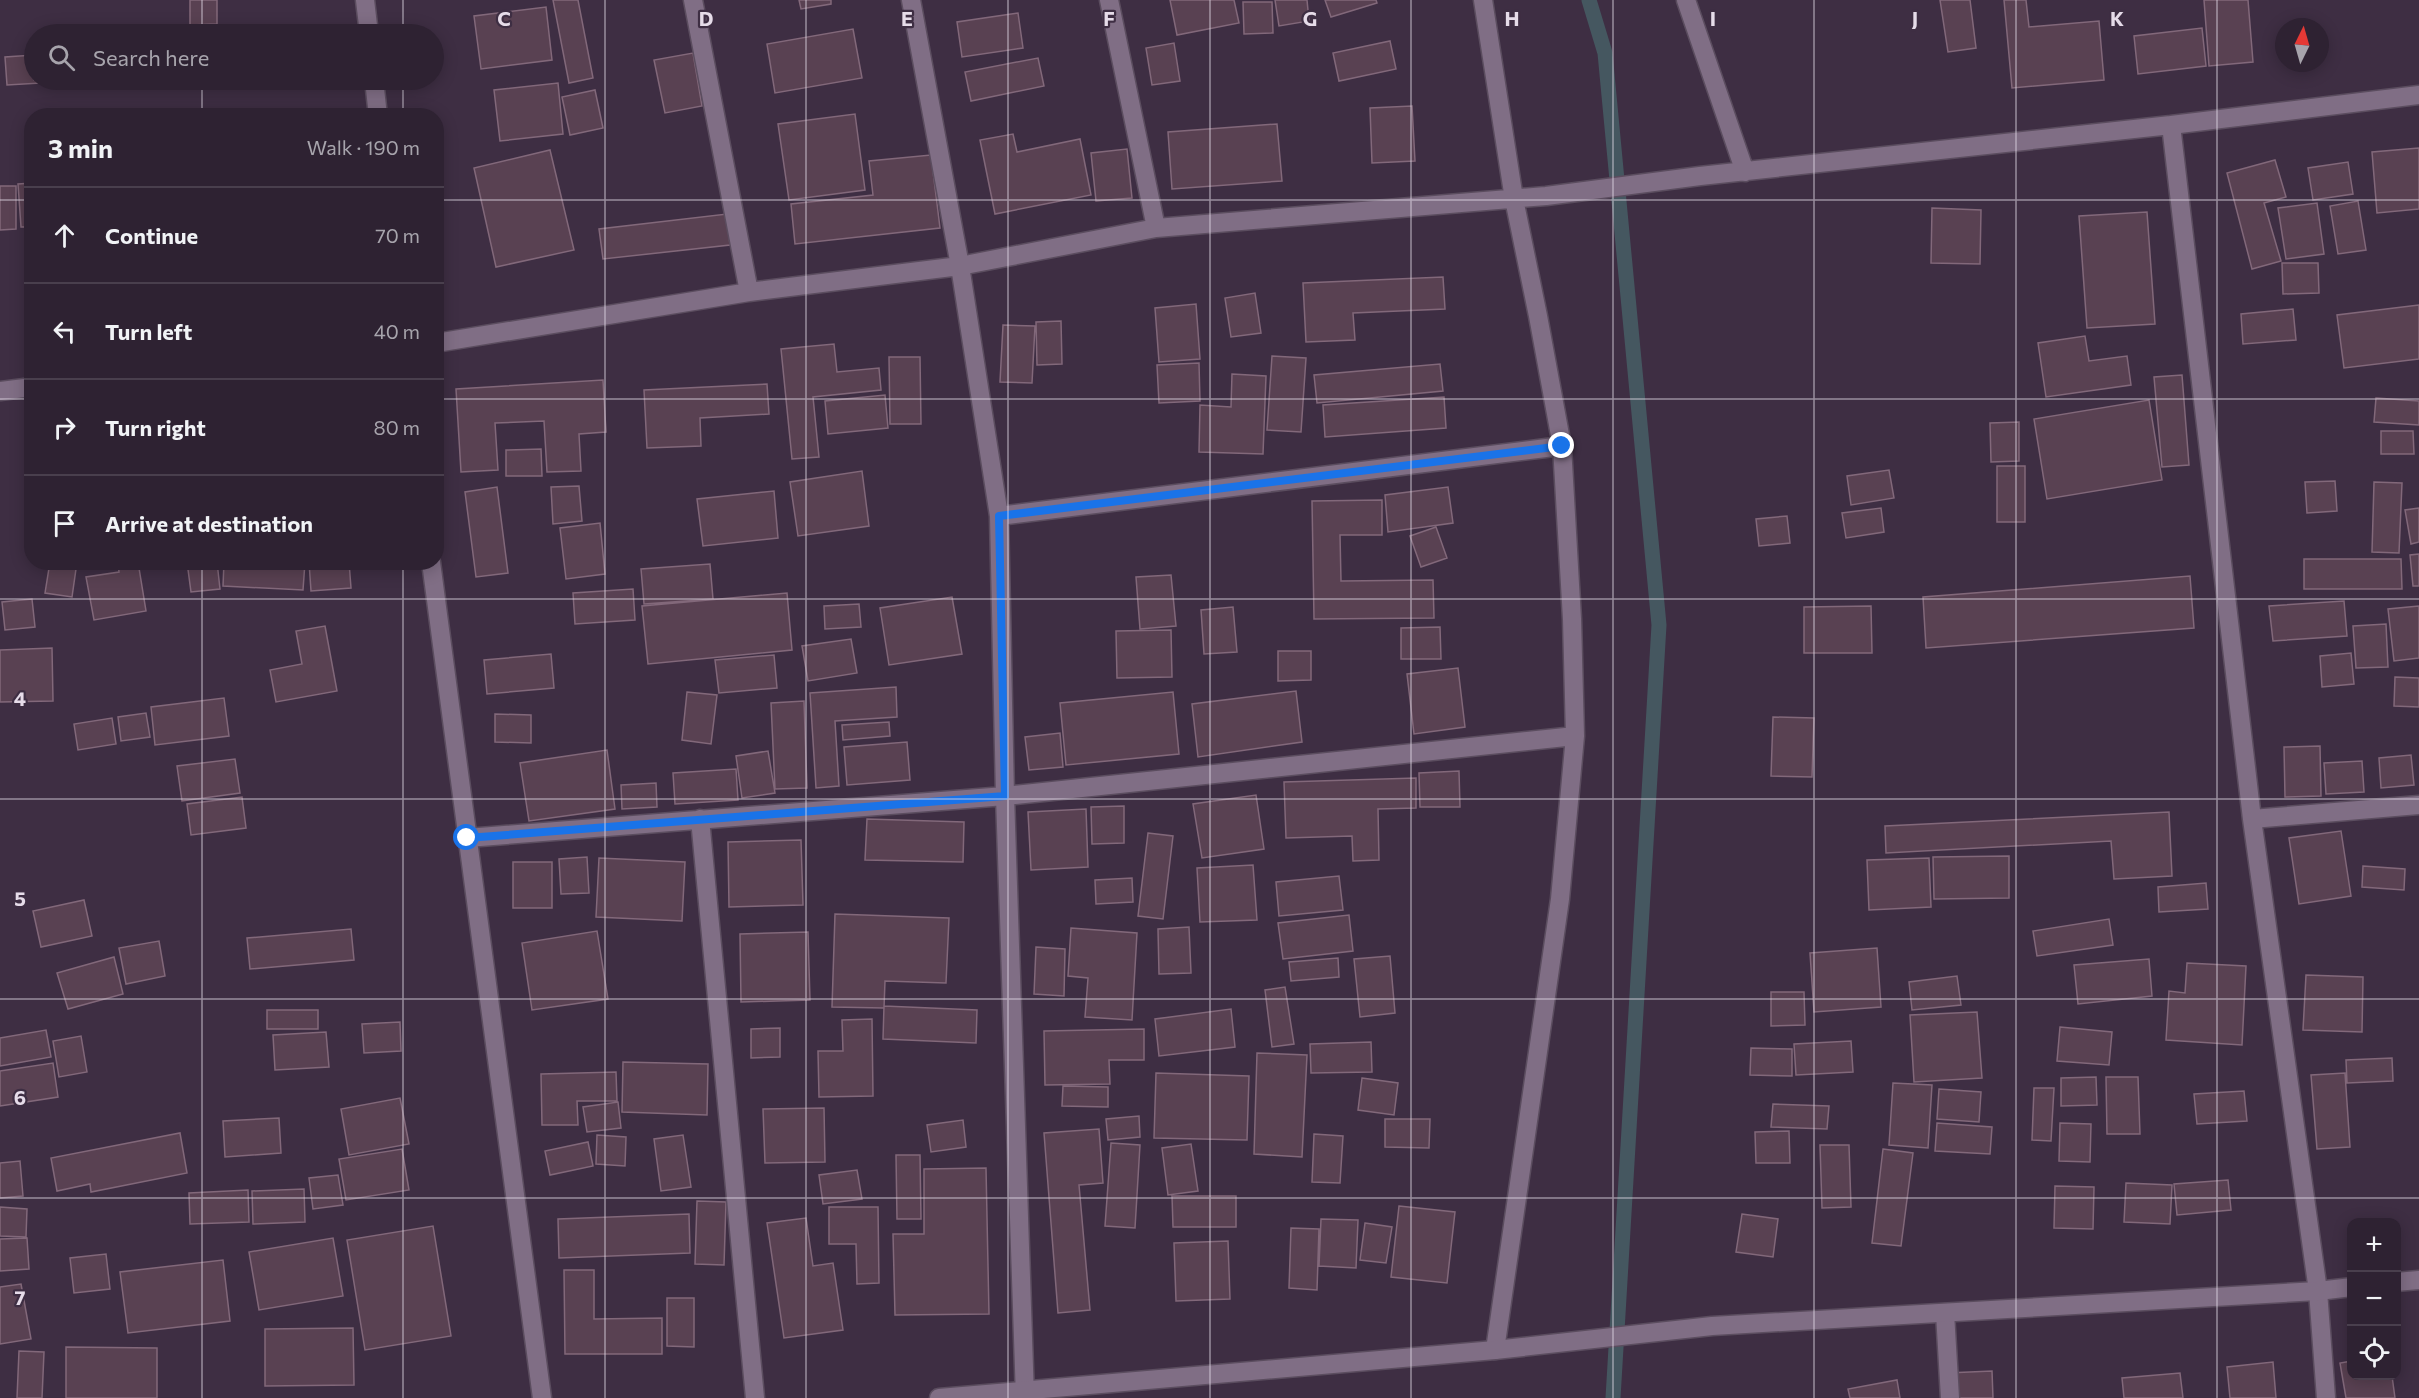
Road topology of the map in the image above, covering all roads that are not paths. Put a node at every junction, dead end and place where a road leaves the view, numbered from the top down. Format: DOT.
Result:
graph roads {
  1 [pos="365,0"];
  2 [pos="693,0"];
  3 [pos="911,0"];
  4 [pos="1109,0"];
  5 [pos="1483,0"];
  6 [pos="1686,0"];
  7 [pos="368,24"];
  8 [pos="375,90"];
  9 [pos="2419,95"];
  10 [pos="377,108"];
  11 [pos="2171,124"];
  12 [pos="1745,172"];
  13 [pos="1514,199"];
  14 [pos="1156,228"];
  15 [pos="960,266"];
  16 [pos="748,292"];
  17 [pos="444,342"];
  18 [pos="24,388"];
  19 [pos="0,391"];
  20 [pos="1562,446"];
  21 [pos="999,516"];
  22 [pos="432,570"];
  23 [pos="1575,736"];
  24 [pos="1005,796"];
  25 [pos="2419,805"];
  26 [pos="700,819"];
  27 [pos="2252,819"];
  28 [pos="467,838"];
  29 [pos="2419,1280"];
  30 [pos="2401,1282"];
  31 [pos="2347,1288"];
  32 [pos="2318,1291"];
  33 [pos="1946,1313"];
  34 [pos="1495,1350"];
  35 [pos="1024,1394"];
  36 [pos="542,1398"];
  37 [pos="755,1398"];
  38 [pos="939,1398"];
  39 [pos="1950,1398"];
  40 [pos="2326,1398"];
  1 -- 7 [label="street"];
  2 -- 16 [label="street"];
  3 -- 15 [label="street"];
  4 -- 14 [label="street"];
  5 -- 13 [label="street"];
  6 -- 12 [label="street"];
  8 -- 10 [label="street"];
  9 -- 11 [label="street"];
  11 -- 12 [label="street"];
  11 -- 27 [label="street"];
  12 -- 13 [label="street"];
  13 -- 14 [label="street"];
  13 -- 20 [label="street"];
  14 -- 15 [label="street"];
  15 -- 16 [label="street"];
  15 -- 21 [label="street"];
  16 -- 17 [label="street"];
  18 -- 19 [label="street"];
  20 -- 21 [label="street"];
  20 -- 23 [label="street"];
  21 -- 24 [label="street"];
  22 -- 28 [label="street"];
  23 -- 24 [label="street"];
  23 -- 34 [label="street"];
  24 -- 26 [label="street"];
  24 -- 35 [label="street"];
  25 -- 27 [label="street"];
  26 -- 28 [label="street"];
  26 -- 37 [label="street"];
  27 -- 32 [label="street"];
  28 -- 36 [label="street"];
  29 -- 30 [label="street"];
  31 -- 32 [label="street"];
  32 -- 33 [label="street"];
  32 -- 40 [label="street"];
  33 -- 34 [label="street"];
  33 -- 39 [label="street"];
  34 -- 35 [label="street"];
  35 -- 38 [label="street"];
}
